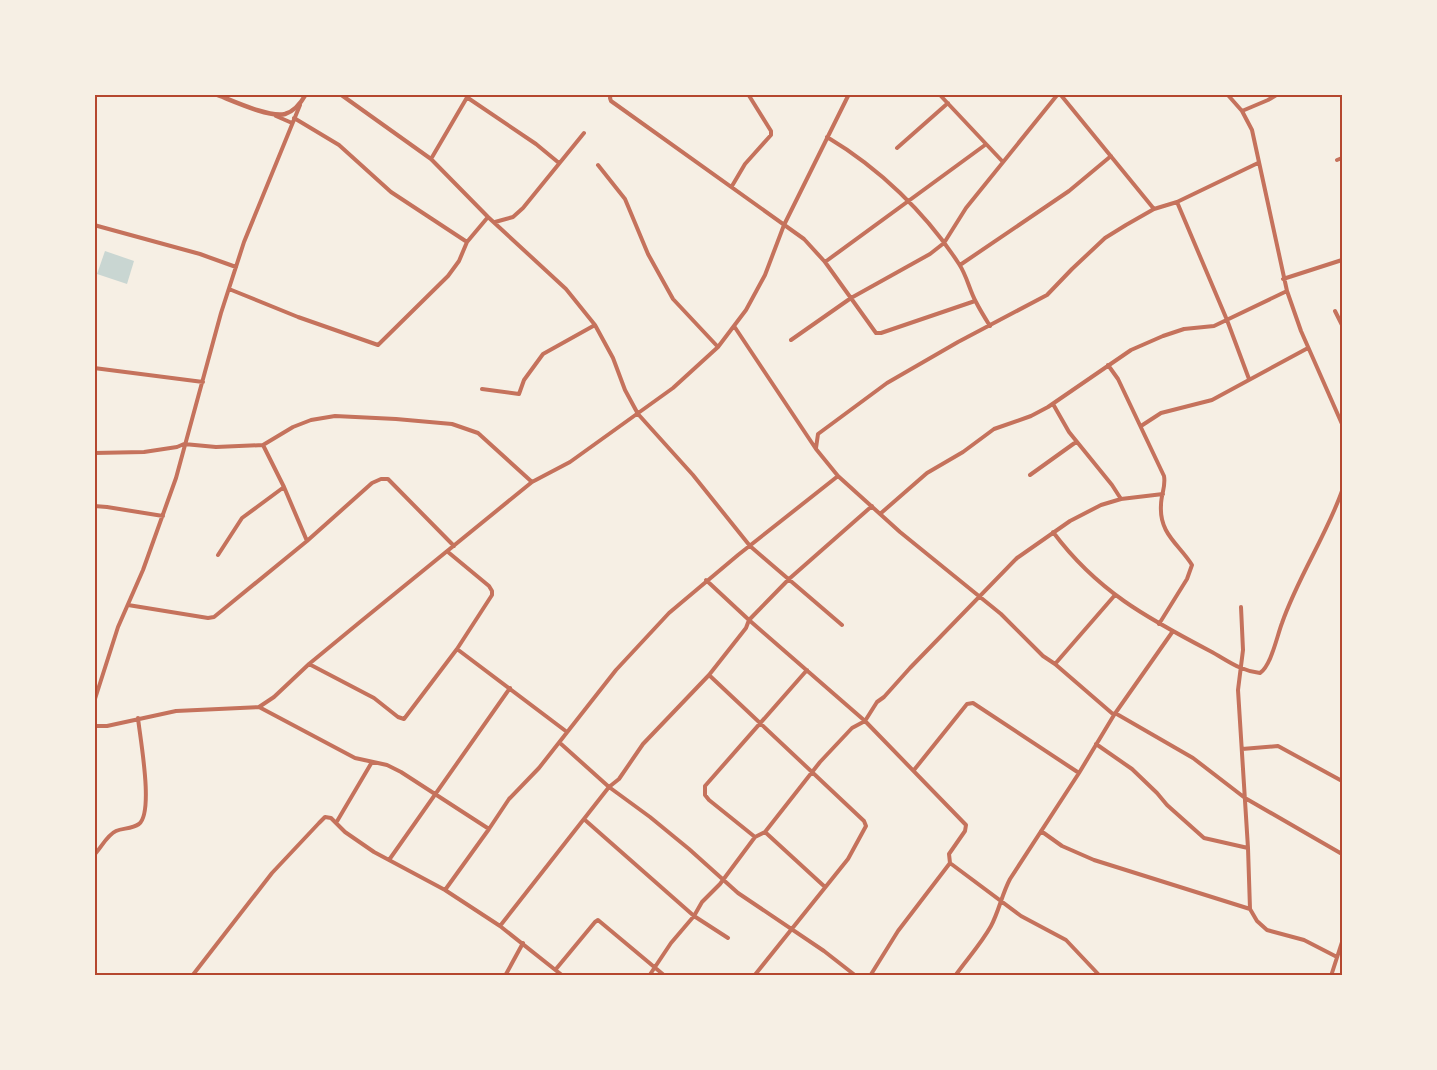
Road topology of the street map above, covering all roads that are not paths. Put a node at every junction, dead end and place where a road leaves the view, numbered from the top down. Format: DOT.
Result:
graph roads {
  1 [pos="215,94"];
  2 [pos="306,94"];
  3 [pos="340,94"];
  4 [pos="611,94"];
  5 [pos="748,94"];
  6 [pos="849,94"];
  7 [pos="939,94"];
  8 [pos="1059,94"];
  9 [pos="1227,94"];
  10 [pos="1278,94"];
  11 [pos="468,96"];
  12 [pos="948,103"];
  13 [pos="301,104"];
  14 [pos="1242,111"];
  15 [pos="270,113"];
  16 [pos="293,120"];
  17 [pos="584,133"];
  18 [pos="827,137"];
  19 [pos="985,145"];
  20 [pos="897,148"];
  21 [pos="1112,156"];
  22 [pos="1342,158"];
  23 [pos="431,159"];
  24 [pos="1337,160"];
  25 [pos="1003,162"];
  26 [pos="559,163"];
  27 [pos="1258,163"];
  28 [pos="598,165"];
  29 [pos="732,186"];
  30 [pos="908,201"];
  31 [pos="1177,202"];
  32 [pos="1154,209"];
  33 [pos="488,217"];
  34 [pos="494,222"];
  35 [pos="94,225"];
  36 [pos="784,225"];
  37 [pos="467,242"];
  38 [pos="944,243"];
  39 [pos="1342,260"];
  40 [pos="825,262"];
  41 [pos="960,265"];
  42 [pos="236,267"];
  43 [pos="1283,279"];
  44 [pos="229,289"];
  45 [pos="1287,291"];
  46 [pos="851,298"];
  47 [pos="975,301"];
  48 [pos="1335,311"];
  49 [pos="1227,320"];
  50 [pos="595,325"];
  51 [pos="1342,325"];
  52 [pos="734,326"];
  53 [pos="990,326"];
  54 [pos="791,340"];
  55 [pos="718,347"];
  56 [pos="1308,348"];
  57 [pos="1108,365"];
  58 [pos="94,368"];
  59 [pos="1249,378"];
  60 [pos="203,382"];
  61 [pos="482,388"];
  62 [pos="1053,404"];
  63 [pos="638,414"];
  64 [pos="1342,424"];
  65 [pos="1141,426"];
  66 [pos="1076,441"];
  67 [pos="184,444"];
  68 [pos="263,445"];
  69 [pos="816,449"];
  70 [pos="94,453"];
  71 [pos="1030,475"];
  72 [pos="838,476"];
  73 [pos="532,482"];
  74 [pos="284,487"];
  75 [pos="1342,491"];
  76 [pos="1163,494"];
  77 [pos="1121,499"];
  78 [pos="94,506"];
  79 [pos="872,506"];
  80 [pos="880,514"];
  81 [pos="163,516"];
  82 [pos="1053,532"];
  83 [pos="307,541"];
  84 [pos="454,546"];
  85 [pos="750,546"];
  86 [pos="448,552"];
  87 [pos="219,555"];
  88 [pos="789,579"];
  89 [pos="706,580"];
  90 [pos="1115,595"];
  91 [pos="980,596"];
  92 [pos="128,605"];
  93 [pos="1241,607"];
  94 [pos="749,621"];
  95 [pos="1159,624"];
  96 [pos="842,625"];
  97 [pos="1173,631"];
  98 [pos="457,649"];
  99 [pos="309,664"];
  100 [pos="1055,664"];
  101 [pos="1241,669"];
  102 [pos="807,670"];
  103 [pos="709,675"];
  104 [pos="510,688"];
  105 [pos="94,702"];
  106 [pos="260,707"];
  107 [pos="1114,714"];
  108 [pos="138,718"];
  109 [pos="865,721"];
  110 [pos="760,723"];
  111 [pos="94,726"];
  112 [pos="567,732"];
  113 [pos="560,743"];
  114 [pos="1096,744"];
  115 [pos="1242,749"];
  116 [pos="372,762"];
  117 [pos="914,770"];
  118 [pos="812,771"];
  119 [pos="1079,773"];
  120 [pos="1342,781"];
  121 [pos="609,787"];
  122 [pos="434,794"];
  123 [pos="1245,798"];
  124 [pos="585,820"];
  125 [pos="336,823"];
  126 [pos="489,829"];
  127 [pos="1041,831"];
  128 [pos="765,832"];
  129 [pos="755,837"];
  130 [pos="1248,848"];
  131 [pos="1342,854"];
  132 [pos="94,855"];
  133 [pos="389,860"];
  134 [pos="950,863"];
  135 [pos="723,880"];
  136 [pos="825,887"];
  137 [pos="445,890"];
  138 [pos="1001,902"];
  139 [pos="1250,909"];
  140 [pos="694,916"];
  141 [pos="500,926"];
  142 [pos="790,928"];
  143 [pos="728,938"];
  144 [pos="1342,942"];
  145 [pos="523,943"];
  146 [pos="1337,957"];
  147 [pos="655,968"];
  148 [pos="556,969"];
  149 [pos="192,975"];
  150 [pos="505,975"];
  151 [pos="563,975"];
  152 [pos="649,975"];
  153 [pos="665,975"];
  154 [pos="754,975"];
  155 [pos="856,975"];
  156 [pos="870,975"];
  157 [pos="955,975"];
  158 [pos="1100,975"];
  159 [pos="1331,975"];
  1 -- 15 [label="street"];
  2 -- 13 [label="street"];
  3 -- 23 [label="street"];
  4 -- 29 [label="street"];
  5 -- 29 [label="street"];
  6 -- 18 [label="street"];
  7 -- 12 [label="street"];
  8 -- 21 [label="street"];
  8 -- 25 [label="street"];
  9 -- 14 [label="street"];
  10 -- 14 [label="street"];
  11 -- 23 [label="street"];
  11 -- 26 [label="street"];
  12 -- 19 [label="street"];
  12 -- 20 [label="street"];
  13 -- 15 [label="street"];
  13 -- 16 [label="street"];
  14 -- 27 [label="street"];
  15 -- 16 [label="street"];
  16 -- 37 [label="street"];
  16 -- 42 [label="street"];
  17 -- 26 [label="street"];
  18 -- 30 [label="street"];
  18 -- 36 [label="street"];
  19 -- 25 [label="street"];
  19 -- 30 [label="street"];
  21 -- 32 [label="street"];
  21 -- 41 [label="street"];
  22 -- 24 [label="street"];
  23 -- 33 [label="street"];
  25 -- 38 [label="street"];
  26 -- 34 [label="street"];
  27 -- 31 [label="street"];
  27 -- 43 [label="street"];
  28 -- 55 [label="street"];
  29 -- 36 [label="street"];
  30 -- 38 [label="street"];
  30 -- 40 [label="street"];
  31 -- 32 [label="street"];
  31 -- 49 [label="street"];
  32 -- 53 [label="street"];
  33 -- 34 [label="street"];
  33 -- 37 [label="street"];
  34 -- 50 [label="street"];
  35 -- 42 [label="street"];
  36 -- 40 [label="street"];
  36 -- 52 [label="street"];
  37 -- 44 [label="street"];
  38 -- 41 [label="street"];
  38 -- 46 [label="street"];
  39 -- 43 [label="street"];
  40 -- 46 [label="street"];
  41 -- 47 [label="street"];
  42 -- 44 [label="street"];
  43 -- 45 [label="street"];
  44 -- 60 [label="street"];
  45 -- 49 [label="street"];
  45 -- 56 [label="street"];
  46 -- 47 [label="street"];
  46 -- 54 [label="street"];
  47 -- 53 [label="street"];
  48 -- 51 [label="street"];
  49 -- 57 [label="street"];
  49 -- 59 [label="street"];
  50 -- 61 [label="street"];
  50 -- 63 [label="street"];
  52 -- 55 [label="street"];
  52 -- 69 [label="street"];
  53 -- 69 [label="street"];
  55 -- 63 [label="street"];
  56 -- 59 [label="street"];
  56 -- 64 [label="street"];
  57 -- 62 [label="street"];
  57 -- 65 [label="street"];
  58 -- 60 [label="street"];
  59 -- 65 [label="street"];
  60 -- 67 [label="street"];
  62 -- 66 [label="street"];
  62 -- 80 [label="street"];
  63 -- 73 [label="street"];
  63 -- 85 [label="street"];
  65 -- 76 [label="street"];
  66 -- 71 [label="street"];
  66 -- 77 [label="street"];
  67 -- 68 [label="street"];
  67 -- 70 [label="street"];
  67 -- 81 [label="street"];
  68 -- 73 [label="street"];
  68 -- 74 [label="street"];
  69 -- 72 [label="street"];
  72 -- 79 [label="street"];
  72 -- 85 [label="street"];
  73 -- 84 [label="street"];
  74 -- 83 [label="street"];
  74 -- 87 [label="street"];
  75 -- 101 [label="street"];
  76 -- 77 [label="street"];
  76 -- 95 [label="street"];
  77 -- 82 [label="street"];
  78 -- 81 [label="street"];
  79 -- 80 [label="street"];
  79 -- 88 [label="street"];
  80 -- 91 [label="street"];
  81 -- 92 [label="street"];
  82 -- 90 [label="street"];
  82 -- 91 [label="street"];
  83 -- 84 [label="street"];
  83 -- 92 [label="street"];
  84 -- 86 [label="street"];
  85 -- 88 [label="street"];
  85 -- 89 [label="street"];
  86 -- 98 [label="street"];
  86 -- 99 [label="street"];
  88 -- 94 [label="street"];
  88 -- 96 [label="street"];
  89 -- 94 [label="street"];
  89 -- 112 [label="street"];
  90 -- 95 [label="street"];
  90 -- 100 [label="street"];
  91 -- 100 [label="street"];
  91 -- 109 [label="street"];
  92 -- 105 [label="street"];
  93 -- 101 [label="street"];
  94 -- 102 [label="street"];
  94 -- 103 [label="street"];
  95 -- 97 [label="street"];
  97 -- 101 [label="street"];
  97 -- 107 [label="street"];
  98 -- 99 [label="street"];
  98 -- 104 [label="street"];
  99 -- 106 [label="street"];
  100 -- 107 [label="street"];
  101 -- 115 [label="street"];
  102 -- 109 [label="street"];
  102 -- 110 [label="street"];
  103 -- 110 [label="street"];
  103 -- 121 [label="street"];
  104 -- 112 [label="street"];
  104 -- 122 [label="street"];
  106 -- 108 [label="street"];
  106 -- 116 [label="street"];
  107 -- 114 [label="street"];
  107 -- 123 [label="street"];
  108 -- 111 [label="street"];
  108 -- 132 [label="street"];
  109 -- 117 [label="street"];
  109 -- 118 [label="street"];
  110 -- 118 [label="street"];
  110 -- 129 [label="street"];
  112 -- 113 [label="street"];
  113 -- 121 [label="street"];
  113 -- 126 [label="street"];
  114 -- 119 [label="street"];
  114 -- 130 [label="street"];
  115 -- 120 [label="street"];
  115 -- 123 [label="street"];
  116 -- 122 [label="street"];
  116 -- 125 [label="street"];
  117 -- 119 [label="street"];
  117 -- 134 [label="street"];
  118 -- 128 [label="street"];
  118 -- 136 [label="street"];
  119 -- 127 [label="street"];
  121 -- 124 [label="street"];
  121 -- 135 [label="street"];
  122 -- 126 [label="street"];
  122 -- 133 [label="street"];
  123 -- 130 [label="street"];
  123 -- 131 [label="street"];
  124 -- 140 [label="street"];
  124 -- 141 [label="street"];
  125 -- 133 [label="street"];
  125 -- 149 [label="street"];
  126 -- 137 [label="street"];
  127 -- 138 [label="street"];
  127 -- 139 [label="street"];
  128 -- 129 [label="street"];
  128 -- 136 [label="street"];
  129 -- 135 [label="street"];
  130 -- 139 [label="street"];
  133 -- 137 [label="street"];
  134 -- 138 [label="street"];
  134 -- 156 [label="street"];
  135 -- 140 [label="street"];
  135 -- 142 [label="street"];
  136 -- 142 [label="street"];
  137 -- 141 [label="street"];
  138 -- 157 [label="street"];
  138 -- 158 [label="street"];
  139 -- 146 [label="street"];
  140 -- 143 [label="street"];
  140 -- 147 [label="street"];
  141 -- 145 [label="street"];
  142 -- 154 [label="street"];
  142 -- 155 [label="street"];
  144 -- 146 [label="street"];
  145 -- 148 [label="street"];
  145 -- 150 [label="street"];
  146 -- 159 [label="street"];
  147 -- 148 [label="street"];
  147 -- 152 [label="street"];
  147 -- 153 [label="street"];
  148 -- 151 [label="street"];
}
